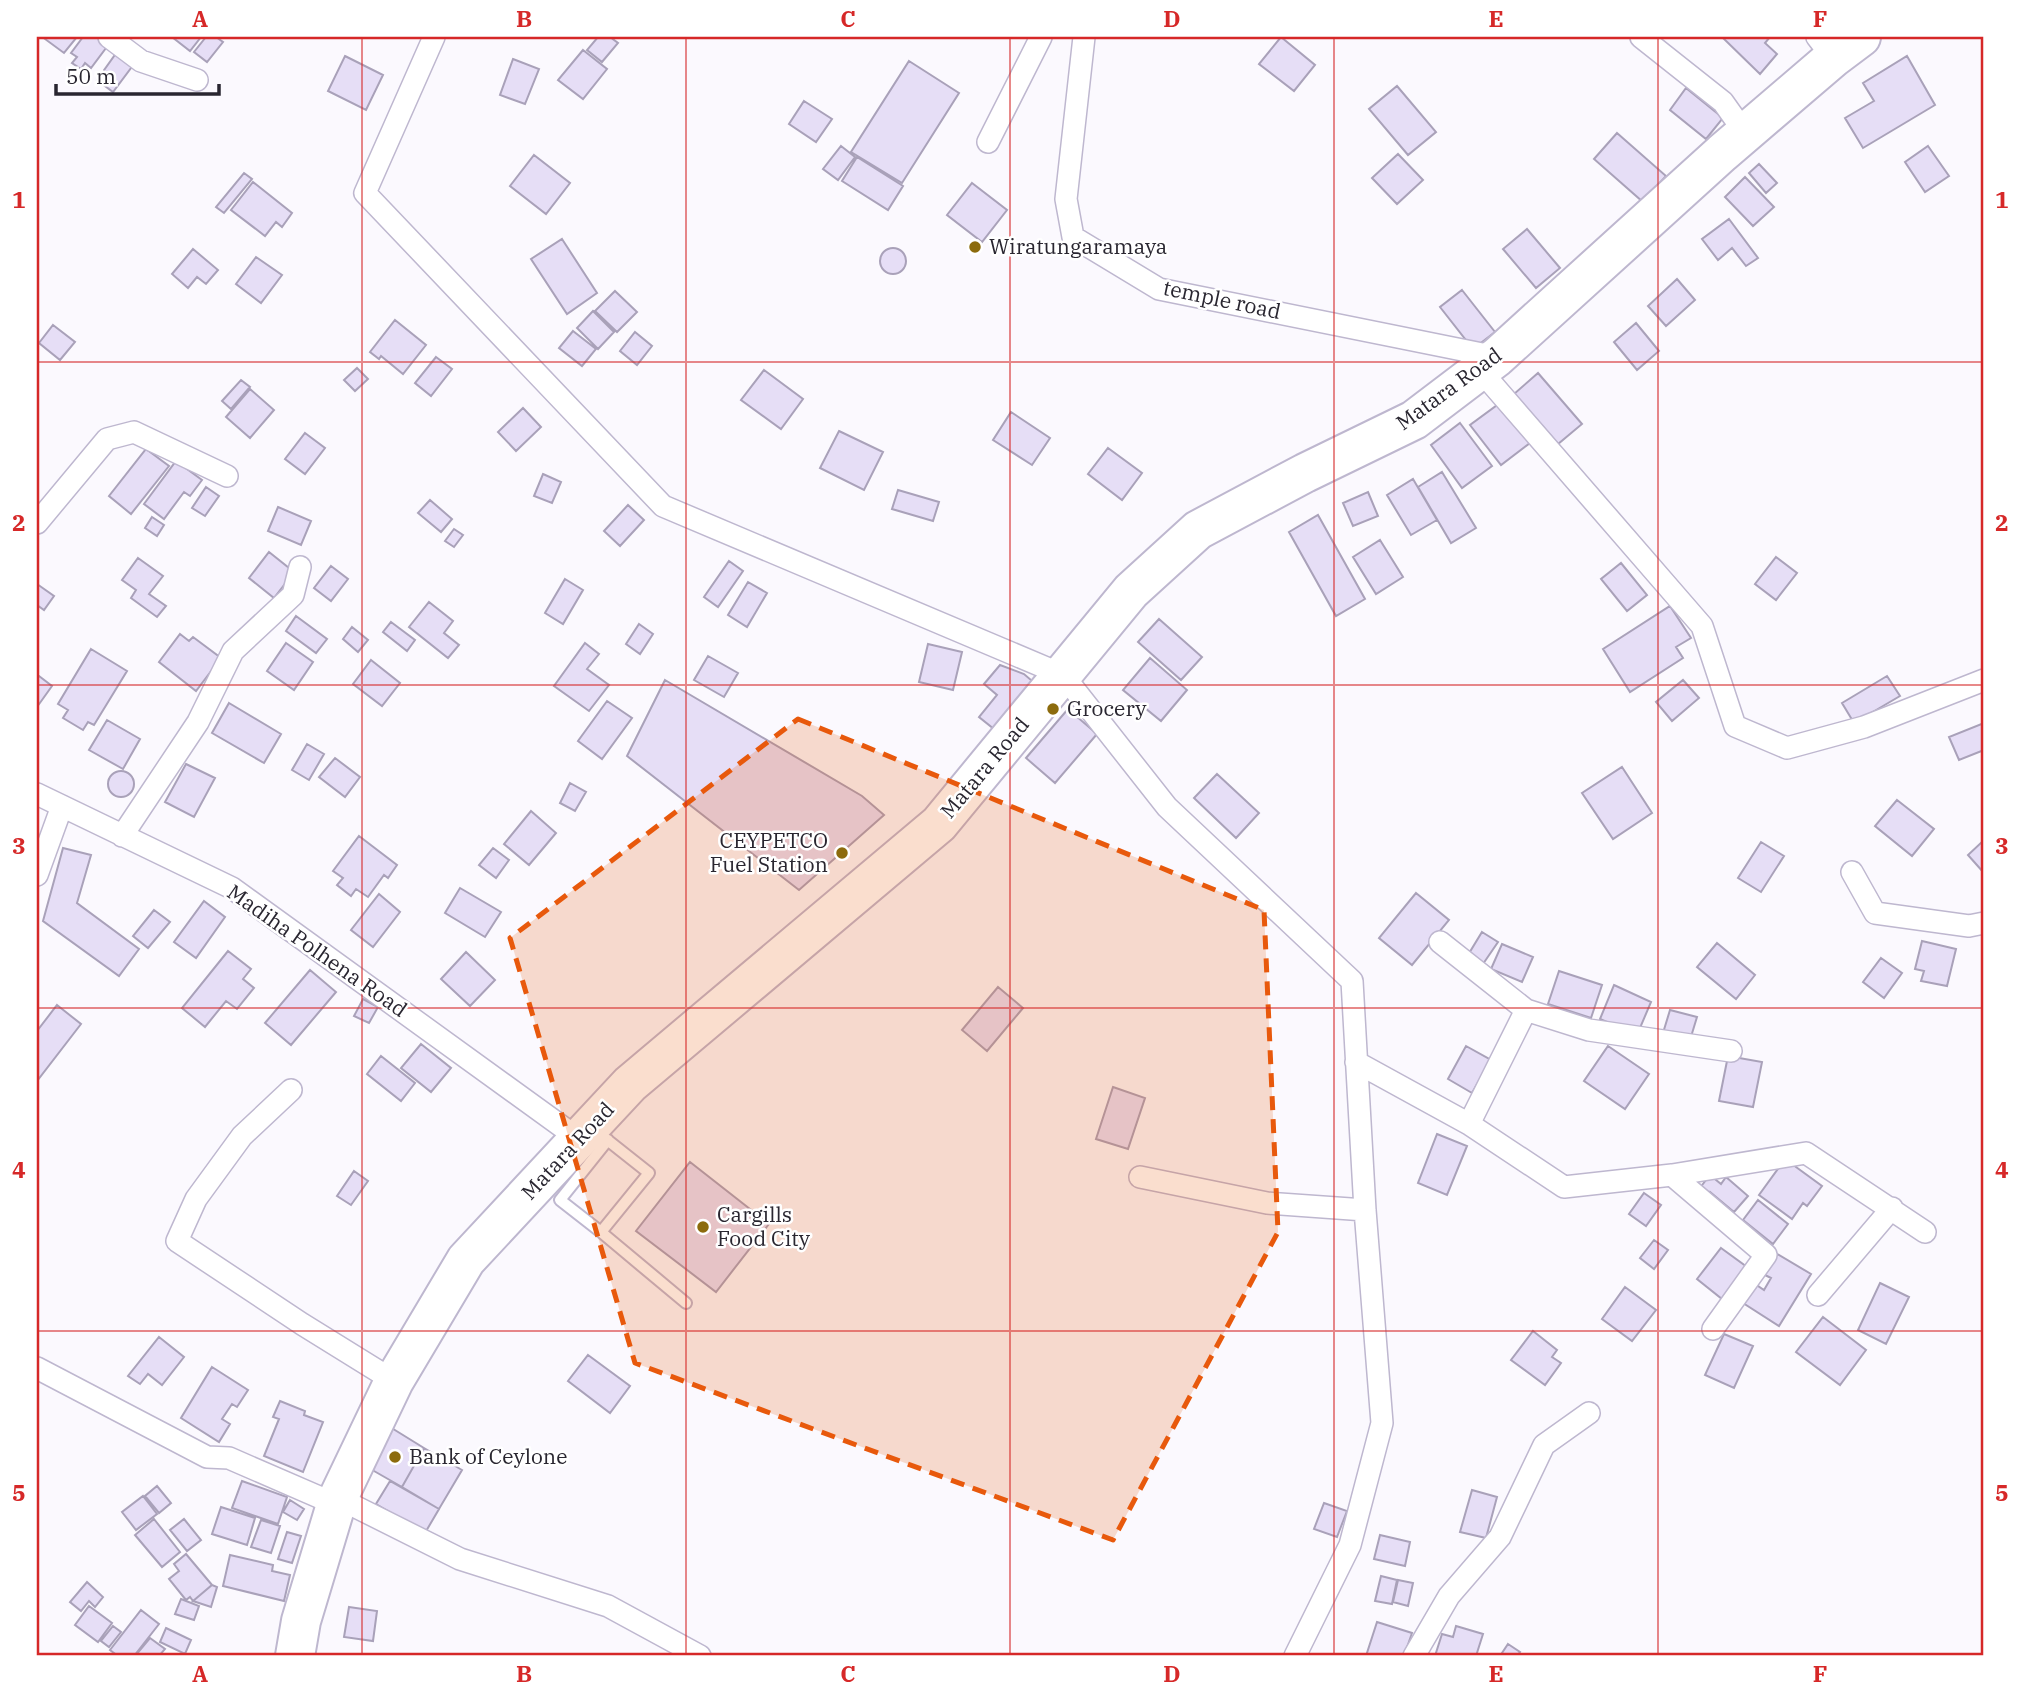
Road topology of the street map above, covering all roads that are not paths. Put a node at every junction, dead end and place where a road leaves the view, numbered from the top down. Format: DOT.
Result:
graph roads {
  1 [pos="109,37"];
  2 [pos="434,37"];
  3 [pos="1041,37"];
  4 [pos="1084,37"];
  5 [pos="1641,37"];
  6 [pos="1837,44"];
  7 [pos="197,80"];
  8 [pos="1745,133"];
  9 [pos="988,142"];
  10 [pos="1488,364"];
  11 [pos="227,476"];
  12 [pos="37,523"];
  13 [pos="300,566"];
  14 [pos="1063,675"];
  15 [pos="1984,680"];
  16 [pos="37,794"];
  17 [pos="62,806"];
  18 [pos="122,836"];
  19 [pos="1852,872"];
  20 [pos="37,875"];
  21 [pos="1984,923"];
  22 [pos="1440,942"];
  23 [pos="1526,1010"];
  24 [pos="1731,1051"];
  25 [pos="1356,1062"];
  26 [pos="291,1090"];
  27 [pos="1469,1124"];
  28 [pos="593,1135"];
  29 [pos="1672,1175"];
  30 [pos="1140,1177"];
  31 [pos="1892,1208"];
  32 [pos="1365,1210"];
  33 [pos="601,1232"];
  34 [pos="1925,1232"];
  35 [pos="1818,1295"];
  36 [pos="686,1303"];
  37 [pos="1713,1329"];
  38 [pos="37,1368"];
  39 [pos="394,1381"];
  40 [pos="1589,1413"];
  41 [pos="337,1501"];
  42 [pos="295,1656"];
  43 [pos="700,1656"];
  44 [pos="1295,1656"];
  45 [pos="1414,1656"];
  1 -- 7 [label="street"];
  2 -- 14 [label="street"];
  3 -- 9 [label="street"];
  4 -- 10 [label="street, temple road"];
  5 -- 8 [label="street"];
  6 -- 8 [label="highway, Matara Road"];
  8 -- 10 [label="highway, Matara Road"];
  10 -- 14 [label="highway, Matara Road"];
  10 -- 15 [label="street"];
  11 -- 12 [label="street"];
  13 -- 18 [label="street"];
  14 -- 25 [label="street"];
  14 -- 28 [label="highway, Matara Road"];
  16 -- 17 [label="street, Madiha Polhena Road"];
  17 -- 18 [label="street, Madiha Polhena Road"];
  17 -- 20 [label="street"];
  18 -- 28 [label="street, Madiha Polhena Road"];
  19 -- 21 [label="street"];
  22 -- 23 [label="street"];
  23 -- 24 [label="street"];
  23 -- 27 [label="street"];
  25 -- 27 [label="street"];
  25 -- 32 [label="street"];
  26 -- 39 [label="street"];
  27 -- 29 [label="street"];
  28 -- 33 [label="lane"];
  28 -- 33 [label="lane"];
  28 -- 39 [label="highway, Matara Road"];
  29 -- 31 [label="street"];
  29 -- 37 [label="street"];
  30 -- 32 [label="street"];
  31 -- 34 [label="street"];
  31 -- 35 [label="street"];
  32 -- 44 [label="street"];
  33 -- 36 [label="lane"];
  38 -- 41 [label="street"];
  39 -- 41 [label="highway, Matara Road"];
  40 -- 45 [label="street"];
  41 -- 42 [label="highway, Matara Road"];
  41 -- 43 [label="street"];
}
